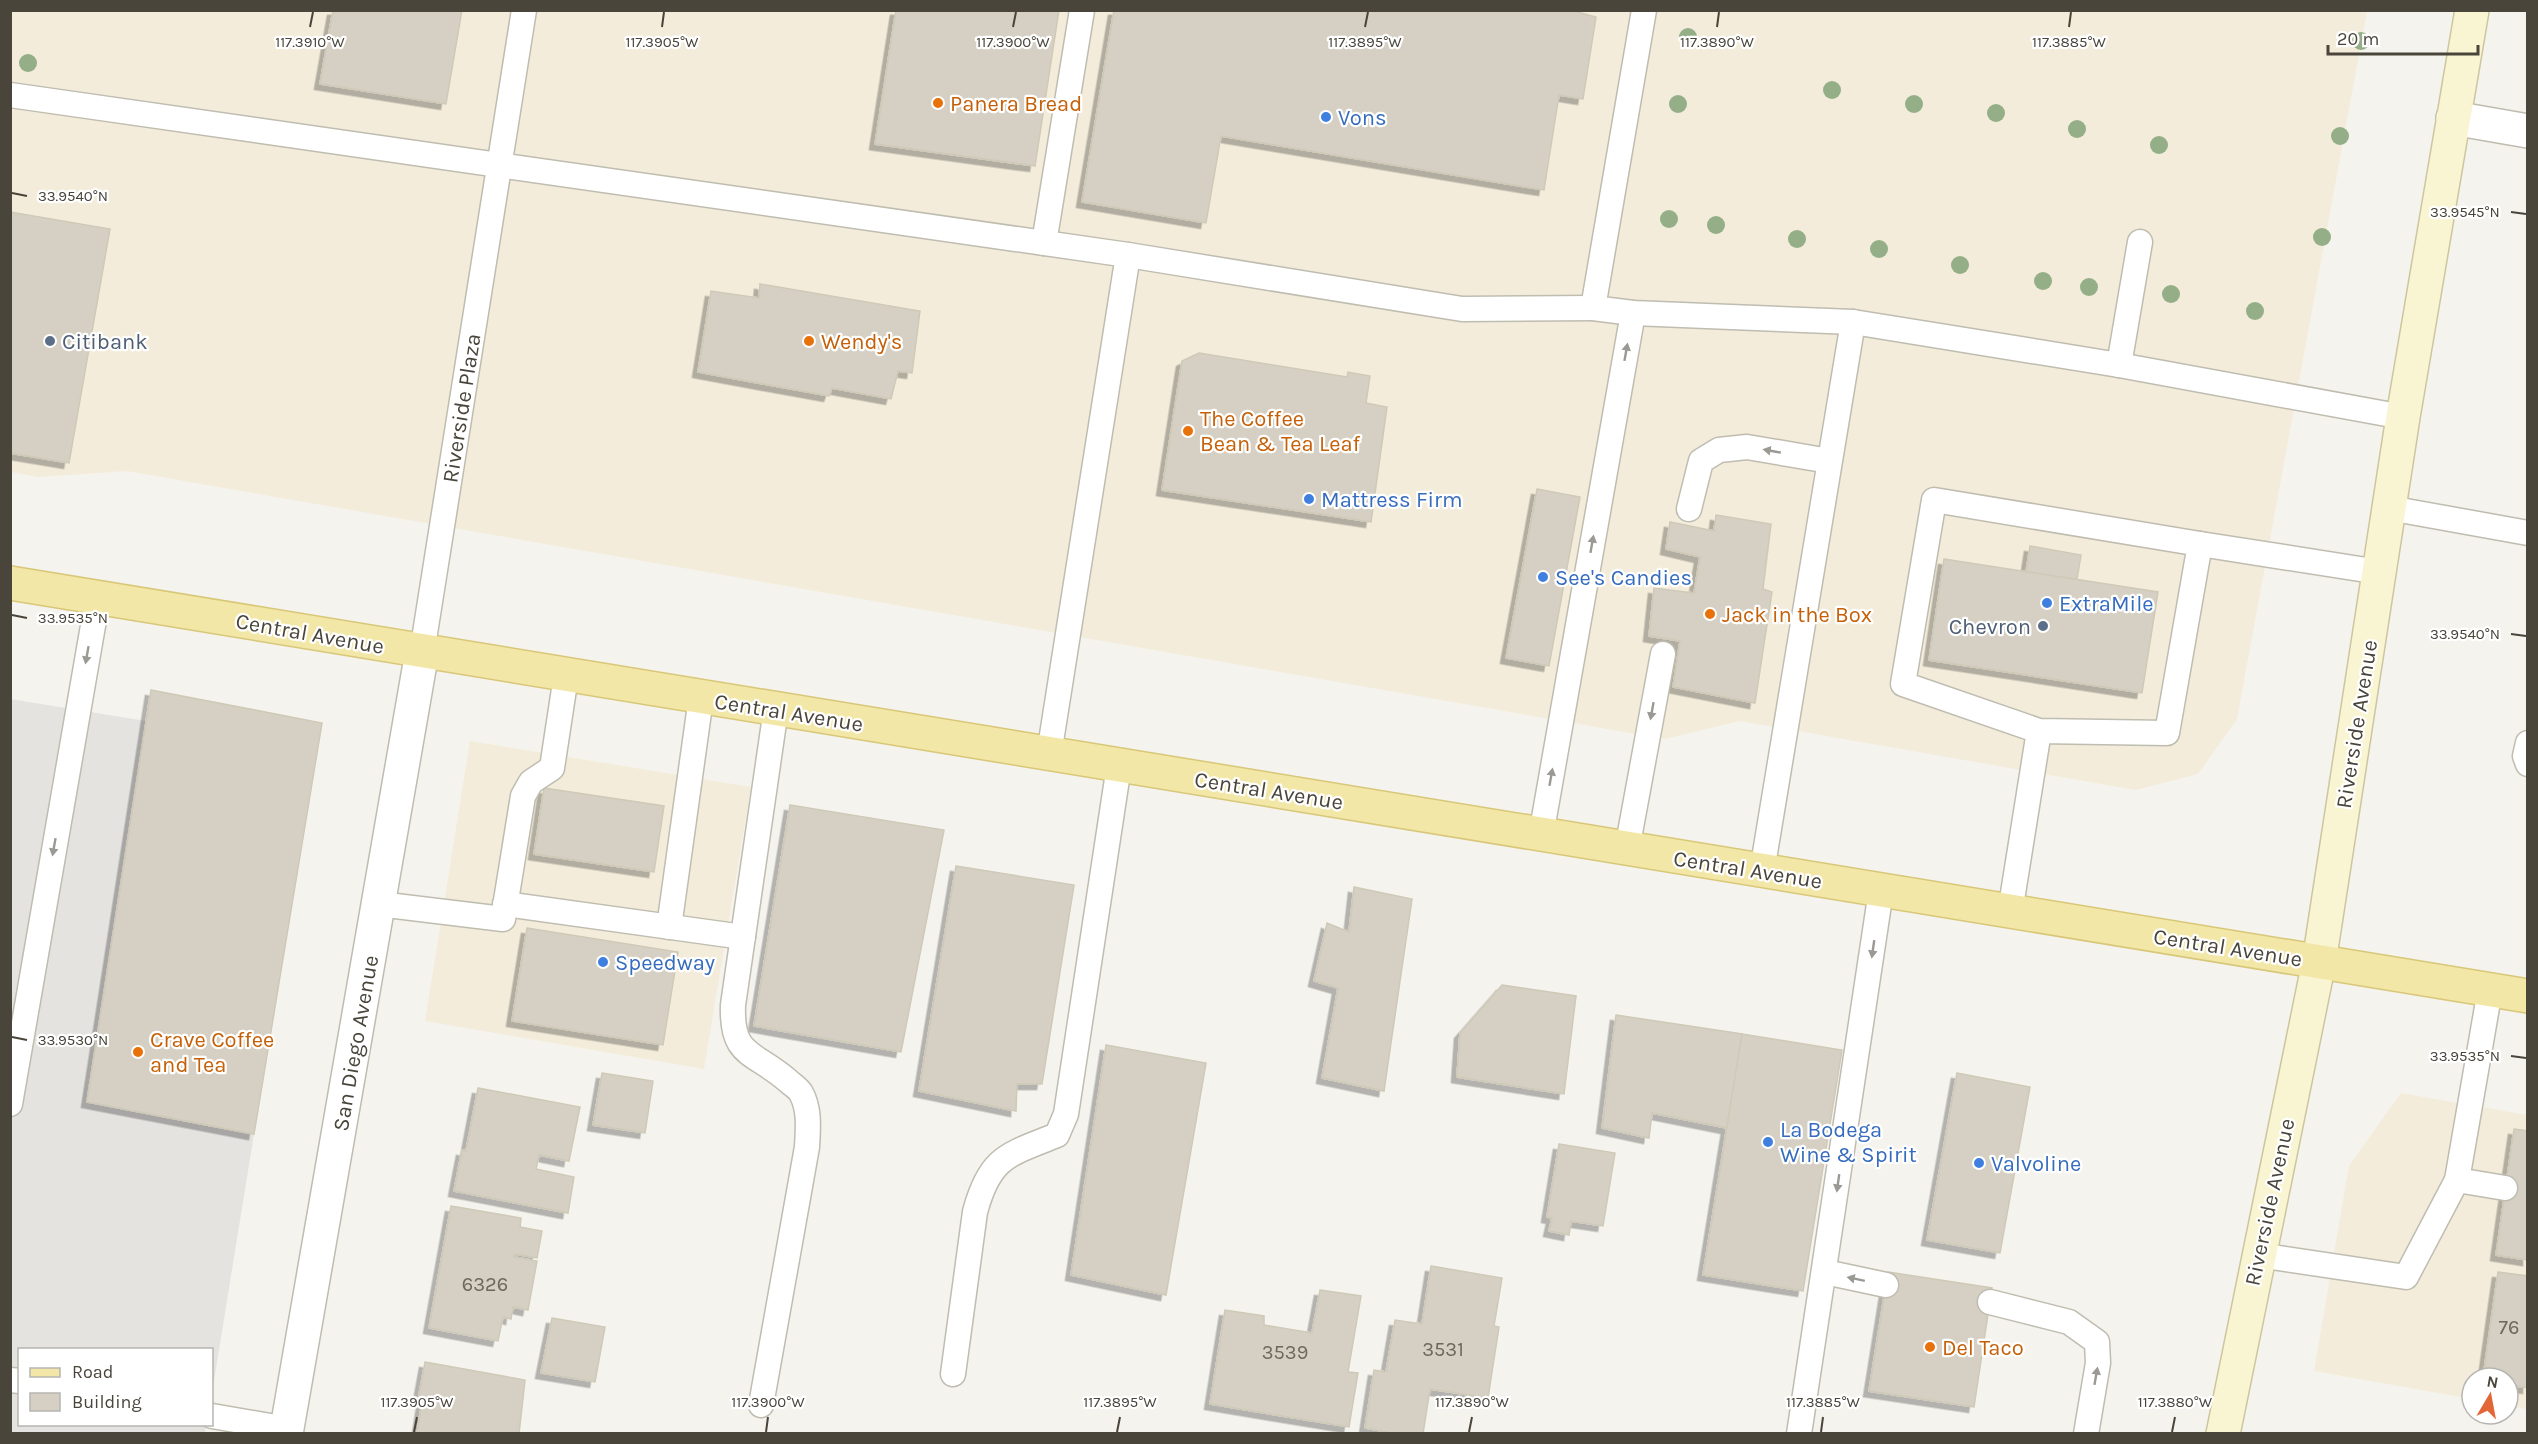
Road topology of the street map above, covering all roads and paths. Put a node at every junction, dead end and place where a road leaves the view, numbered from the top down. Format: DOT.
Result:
graph roads {
  1 [pos="524,10"];
  2 [pos="1082,10"];
  3 [pos="1644,10"];
  4 [pos="2472,10"];
  5 [pos="10,96"];
  6 [pos="2453,118"];
  7 [pos="2528,131"];
  8 [pos="500,164"];
  9 [pos="2140,242"];
  10 [pos="1044,243"];
  11 [pos="1128,255"];
  12 [pos="1593,308"];
  13 [pos="1633,313"];
  14 [pos="1853,322"];
  15 [pos="2119,365"];
  16 [pos="2403,417"];
  17 [pos="1829,461"];
  18 [pos="2389,508"];
  19 [pos="1689,509"];
  20 [pos="2528,533"];
  21 [pos="2200,544"];
  22 [pos="2379,572"];
  23 [pos="10,583"];
  24 [pos="98,597"];
  25 [pos="422,652"];
  26 [pos="1663,654"];
  27 [pos="566,676"];
  28 [pos="701,698"];
  29 [pos="776,709"];
  30 [pos="2039,731"];
  31 [pos="2528,743"];
  32 [pos="1049,754"];
  33 [pos="2528,764"];
  34 [pos="1119,766"];
  35 [pos="1541,835"];
  36 [pos="1627,849"];
  37 [pos="1762,871"];
  38 [pos="1881,891"];
  39 [pos="379,904"];
  40 [pos="505,904"];
  41 [pos="2010,912"];
  42 [pos="669,927"];
  43 [pos="743,937"];
  44 [pos="2319,962"];
  45 [pos="2490,990"];
  46 [pos="2528,996"];
  47 [pos="11,1101"];
  48 [pos="2457,1180"];
  49 [pos="2505,1188"];
  50 [pos="2258,1255"];
  51 [pos="1825,1272"];
  52 [pos="1886,1285"];
  53 [pos="1990,1302"];
  54 [pos="952,1374"];
  55 [pos="761,1405"];
  56 [pos="213,1416"];
  57 [pos="287,1431"];
  58 [pos="1799,1434"];
  59 [pos="2086,1434"];
  60 [pos="2223,1434"];
  1 -- 8 [label="lane, Riverside Plaza"];
  2 -- 10 [label="lane"];
  3 -- 12 [label="lane"];
  4 -- 6 [label="main road, Riverside Avenue"];
  5 -- 8 [label="lane"];
  6 -- 7 [label="street"];
  6 -- 16 [label="main road, Riverside Avenue"];
  8 -- 10 [label="lane"];
  8 -- 25 [label="lane, Riverside Plaza"];
  9 -- 15 [label="lane"];
  10 -- 11 [label="lane"];
  11 -- 12 [label="lane"];
  11 -- 32 [label="lane"];
  12 -- 13 [label="lane"];
  13 -- 14 [label="lane"];
  35 -- 13 [label="lane, one-way"];
  14 -- 15 [label="lane"];
  14 -- 17 [label="lane"];
  15 -- 16 [label="lane"];
  16 -- 18 [label="main road, Riverside Avenue"];
  17 -- 19 [label="lane, one-way"];
  17 -- 37 [label="lane"];
  18 -- 20 [label="lane"];
  18 -- 22 [label="main road, Riverside Avenue"];
  21 -- 22 [label="lane"];
  21 -- 30 [label="lane"];
  21 -- 30 [label="lane"];
  22 -- 44 [label="main road, Riverside Avenue"];
  23 -- 24 [label="main road, Central Avenue"];
  24 -- 25 [label="main road, Central Avenue"];
  24 -- 47 [label="lane, one-way"];
  25 -- 27 [label="main road, Central Avenue"];
  25 -- 39 [label="street, San Diego Avenue"];
  26 -- 36 [label="lane, one-way"];
  27 -- 28 [label="main road, Central Avenue"];
  27 -- 40 [label="lane"];
  28 -- 29 [label="main road, Central Avenue"];
  28 -- 42 [label="lane"];
  29 -- 32 [label="main road, Central Avenue"];
  29 -- 43 [label="lane"];
  30 -- 41 [label="lane"];
  31 -- 33 [label="lane"];
  32 -- 34 [label="main road, Central Avenue"];
  34 -- 35 [label="main road, Central Avenue"];
  34 -- 54 [label="lane"];
  35 -- 36 [label="main road, Central Avenue"];
  36 -- 37 [label="main road, Central Avenue"];
  37 -- 38 [label="main road, Central Avenue"];
  38 -- 41 [label="main road, Central Avenue"];
  38 -- 51 [label="lane, one-way"];
  39 -- 40 [label="lane"];
  39 -- 57 [label="street, San Diego Avenue"];
  40 -- 42 [label="lane"];
  41 -- 44 [label="main road, Central Avenue"];
  42 -- 43 [label="lane"];
  43 -- 55 [label="lane"];
  44 -- 45 [label="main road, Central Avenue"];
  44 -- 50 [label="main road, Riverside Avenue"];
  45 -- 46 [label="main road, Central Avenue"];
  45 -- 48 [label="lane"];
  48 -- 49 [label="lane"];
  48 -- 50 [label="lane"];
  50 -- 60 [label="main road, Riverside Avenue"];
  52 -- 51 [label="lane, one-way"];
  51 -- 58 [label="lane"];
  59 -- 53 [label="lane, one-way"];
  56 -- 57 [label="lane"];
}
